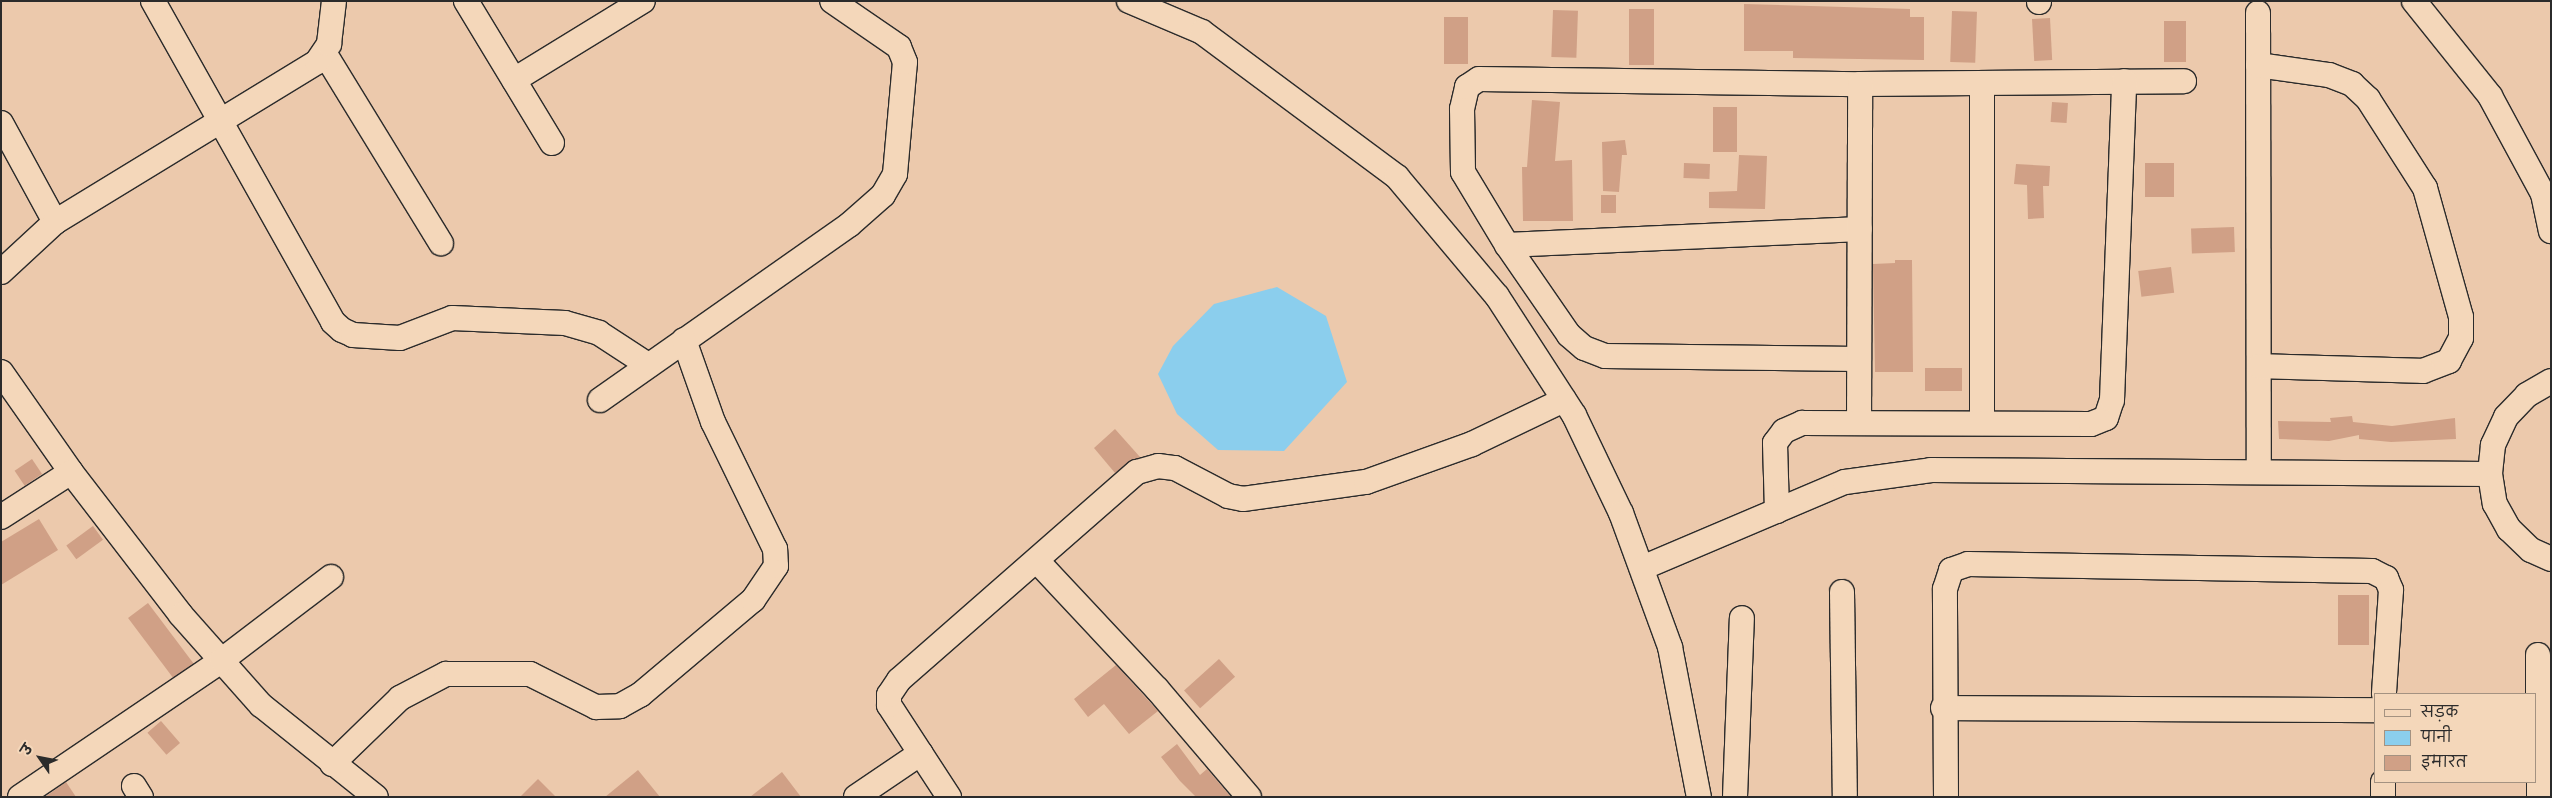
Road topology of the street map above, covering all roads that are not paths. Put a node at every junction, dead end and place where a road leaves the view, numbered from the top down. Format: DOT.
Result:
graph roads {
  1 [pos="153,1"];
  2 [pos="334,1"];
  3 [pos="466,1"];
  4 [pos="643,1"];
  5 [pos="832,1"];
  6 [pos="2414,1"];
  7 [pos="1133,2"];
  8 [pos="2258,13"];
  9 [pos="325,54"];
  10 [pos="2258,66"];
  11 [pos="514,80"];
  12 [pos="2124,81"];
  13 [pos="2184,81"];
  14 [pos="1982,83"];
  15 [pos="1860,84"];
  16 [pos="220,120"];
  17 [pos="1,123"];
  18 [pos="552,143"];
  19 [pos="55,222"];
  20 [pos="1860,228"];
  21 [pos="2551,230"];
  22 [pos="441,243"];
  23 [pos="1507,245"];
  24 [pos="1,272"];
  25 [pos="684,340"];
  26 [pos="1859,359"];
  27 [pos="648,366"];
  28 [pos="2259,366"];
  29 [pos="1,372"];
  30 [pos="2551,381"];
  31 [pos="600,400"];
  32 [pos="1564,400"];
  33 [pos="1982,422"];
  34 [pos="1859,423"];
  35 [pos="2259,471"];
  36 [pos="71,472"];
  37 [pos="2490,474"];
  38 [pos="1777,511"];
  39 [pos="1,516"];
  40 [pos="2551,559"];
  41 [pos="1038,562"];
  42 [pos="1642,568"];
  43 [pos="331,576"];
  44 [pos="1842,592"];
  45 [pos="1742,618"];
  46 [pos="2538,655"];
  47 [pos="222,660"];
  48 [pos="2384,693"];
  49 [pos="1943,708"];
  50 [pos="2374,710"];
  51 [pos="921,754"];
  52 [pos="332,764"];
  53 [pos="2383,783"];
  54 [pos="20,797"];
  55 [pos="376,797"];
  56 [pos="856,797"];
  57 [pos="948,797"];
  58 [pos="1249,797"];
  59 [pos="1699,797"];
  60 [pos="1735,797"];
  61 [pos="1845,797"];
  62 [pos="1946,797"];
  63 [pos="2383,797"];
  64 [pos="2539,797"];
  1 -- 16 [label="street"];
  2 -- 9 [label="street"];
  3 -- 11 [label="street"];
  4 -- 11 [label="street"];
  5 -- 25 [label="street"];
  6 -- 21 [label="street"];
  7 -- 32 [label="street"];
  8 -- 10 [label="street"];
  9 -- 16 [label="street"];
  9 -- 22 [label="street"];
  10 -- 28 [label="street"];
  10 -- 28 [label="street"];
  11 -- 18 [label="street"];
  12 -- 13 [label="street"];
  12 -- 14 [label="street"];
  12 -- 33 [label="street"];
  14 -- 15 [label="street"];
  14 -- 33 [label="street"];
  15 -- 20 [label="street"];
  15 -- 23 [label="street"];
  16 -- 19 [label="street"];
  16 -- 27 [label="street"];
  17 -- 19 [label="street"];
  19 -- 24 [label="street"];
  20 -- 23 [label="street"];
  20 -- 26 [label="street"];
  23 -- 26 [label="street"];
  25 -- 27 [label="street"];
  25 -- 52 [label="street"];
  26 -- 34 [label="street"];
  27 -- 31 [label="street"];
  28 -- 35 [label="street"];
  29 -- 36 [label="street"];
  30 -- 37 [label="street"];
  32 -- 41 [label="street"];
  32 -- 42 [label="street"];
  33 -- 34 [label="street"];
  34 -- 38 [label="street"];
  35 -- 37 [label="street"];
  35 -- 38 [label="street"];
  36 -- 39 [label="street"];
  36 -- 47 [label="street"];
  37 -- 40 [label="street"];
  38 -- 42 [label="street"];
  41 -- 51 [label="street"];
  41 -- 58 [label="street"];
  42 -- 59 [label="street"];
  43 -- 47 [label="street"];
  44 -- 61 [label="street"];
  45 -- 60 [label="street"];
  46 -- 64 [label="street"];
  47 -- 52 [label="street"];
  47 -- 54 [label="street"];
  48 -- 49 [label="street"];
  49 -- 50 [label="street"];
  49 -- 62 [label="street"];
  51 -- 56 [label="street"];
  51 -- 57 [label="street"];
  52 -- 55 [label="street"];
  53 -- 63 [label="street"];
}
